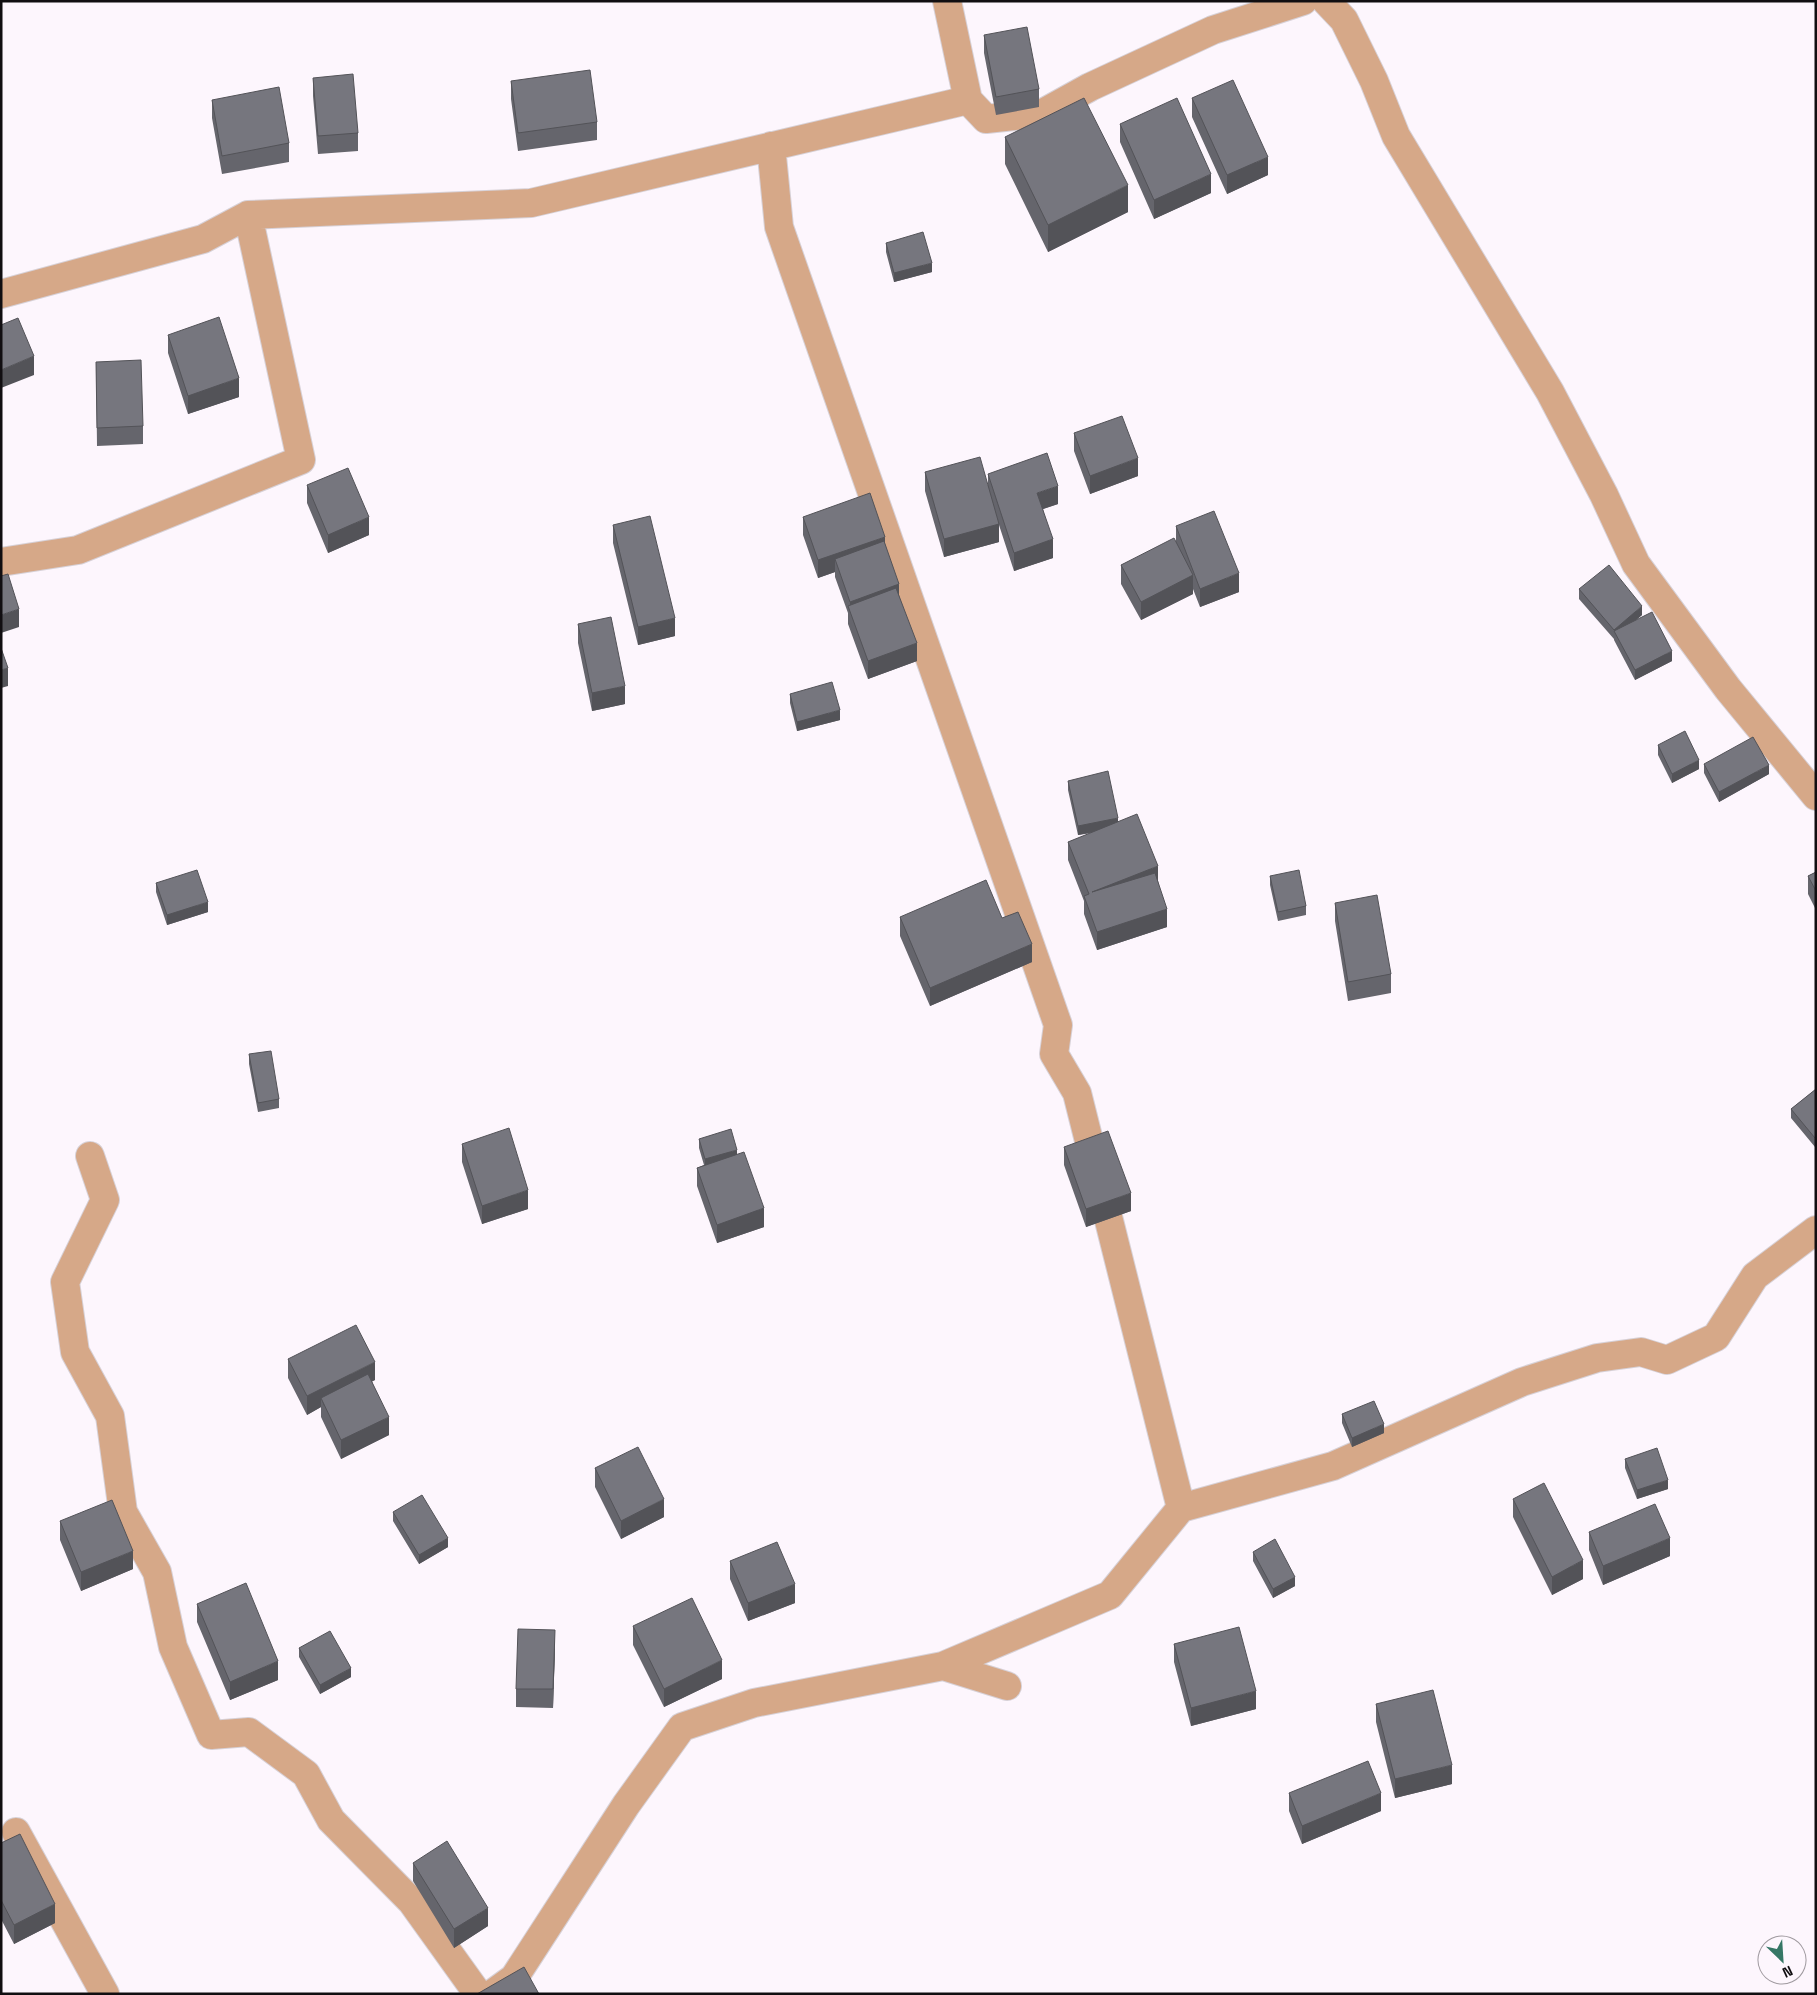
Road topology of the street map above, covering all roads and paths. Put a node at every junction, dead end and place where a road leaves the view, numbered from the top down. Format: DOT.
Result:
graph roads {
  1 [pos="947,1"];
  2 [pos="1303,1"];
  3 [pos="1326,1"];
  4 [pos="968,100"];
  5 [pos="771,146"];
  6 [pos="248,215"];
  7 [pos="1,294"];
  8 [pos="1,562"];
  9 [pos="1816,796"];
  10 [pos="90,1156"];
  11 [pos="1816,1230"];
  12 [pos="1180,1508"];
  13 [pos="943,1666"];
  14 [pos="1008,1686"];
  15 [pos="16,1832"];
  16 [pos="105,1994"];
  17 [pos="478,1994"];
  18 [pos="492,1994"];
  1 -- 4 [label="street"];
  2 -- 4 [label="street"];
  3 -- 9 [label="street"];
  4 -- 5 [label="street"];
  5 -- 6 [label="street"];
  5 -- 12 [label="street"];
  6 -- 7 [label="street"];
  6 -- 8 [label="street"];
  10 -- 17 [label="street"];
  11 -- 12 [label="street"];
  12 -- 13 [label="street"];
  13 -- 14 [label="street"];
  13 -- 18 [label="street"];
  15 -- 16 [label="street"];
}
